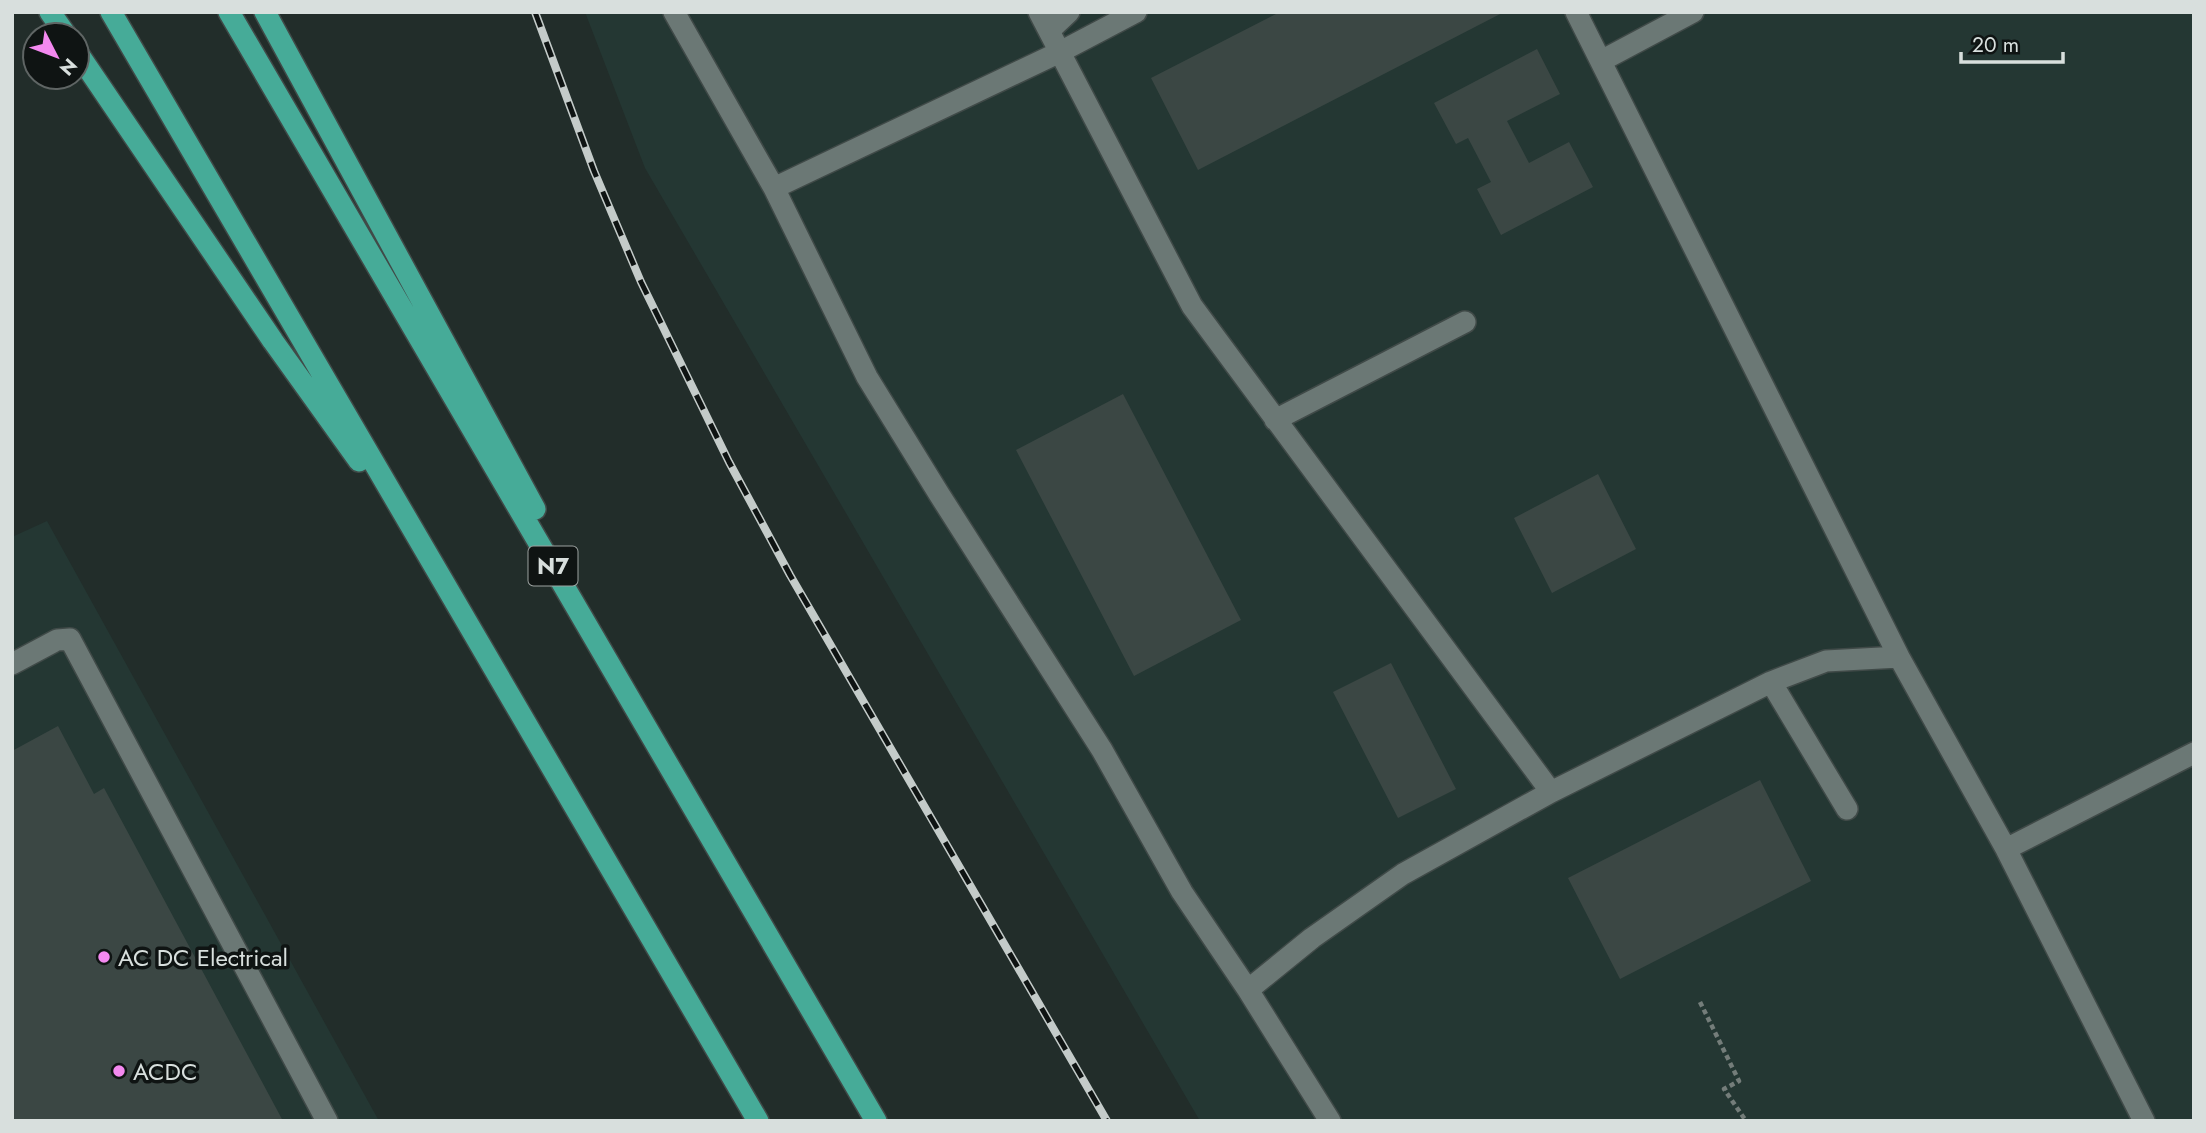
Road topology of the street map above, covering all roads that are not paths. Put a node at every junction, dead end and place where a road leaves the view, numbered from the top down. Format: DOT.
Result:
graph roads {
  1 [pos="111,12"];
  2 [pos="229,12"];
  3 [pos="265,12"];
  4 [pos="674,12"];
  5 [pos="1069,12"];
  6 [pos="1136,12"];
  7 [pos="1576,12"];
  8 [pos="1693,12"];
  9 [pos="1044,22"];
  10 [pos="1060,52"];
  11 [pos="1601,61"];
  12 [pos="91,73"];
  13 [pos="774,188"];
  14 [pos="1465,322"];
  15 [pos="1275,420"];
  16 [pos="434,565"];
  17 [pos="1899,657"];
  18 [pos="12,664"];
  19 [pos="1771,682"];
  20 [pos="2194,753"];
  21 [pos="1550,792"];
  22 [pos="1847,809"];
  23 [pos="2006,849"];
  24 [pos="751,905"];
  25 [pos="1248,990"];
  26 [pos="327,1121"];
  27 [pos="758,1121"];
  28 [pos="876,1121"];
  29 [pos="1329,1121"];
  30 [pos="2144,1121"];
  1 -- 16 [label="highway"];
  2 -- 24 [label="highway, N7"];
  3 -- 24 [label="highway"];
  4 -- 13 [label="lane"];
  5 -- 9 [label="lane"];
  6 -- 10 [label="lane"];
  7 -- 11 [label="lane"];
  8 -- 11 [label="lane"];
  9 -- 10 [label="lane"];
  10 -- 13 [label="lane"];
  10 -- 15 [label="lane"];
  11 -- 17 [label="lane"];
  12 -- 16 [label="highway"];
  13 -- 25 [label="lane"];
  14 -- 15 [label="lane"];
  15 -- 21 [label="lane"];
  16 -- 27 [label="highway"];
  17 -- 19 [label="lane"];
  17 -- 23 [label="lane"];
  18 -- 26 [label="lane"];
  19 -- 21 [label="lane"];
  19 -- 22 [label="lane"];
  20 -- 23 [label="lane"];
  21 -- 25 [label="lane"];
  23 -- 30 [label="lane"];
  24 -- 28 [label="highway, N7"];
  25 -- 29 [label="lane"];
}
